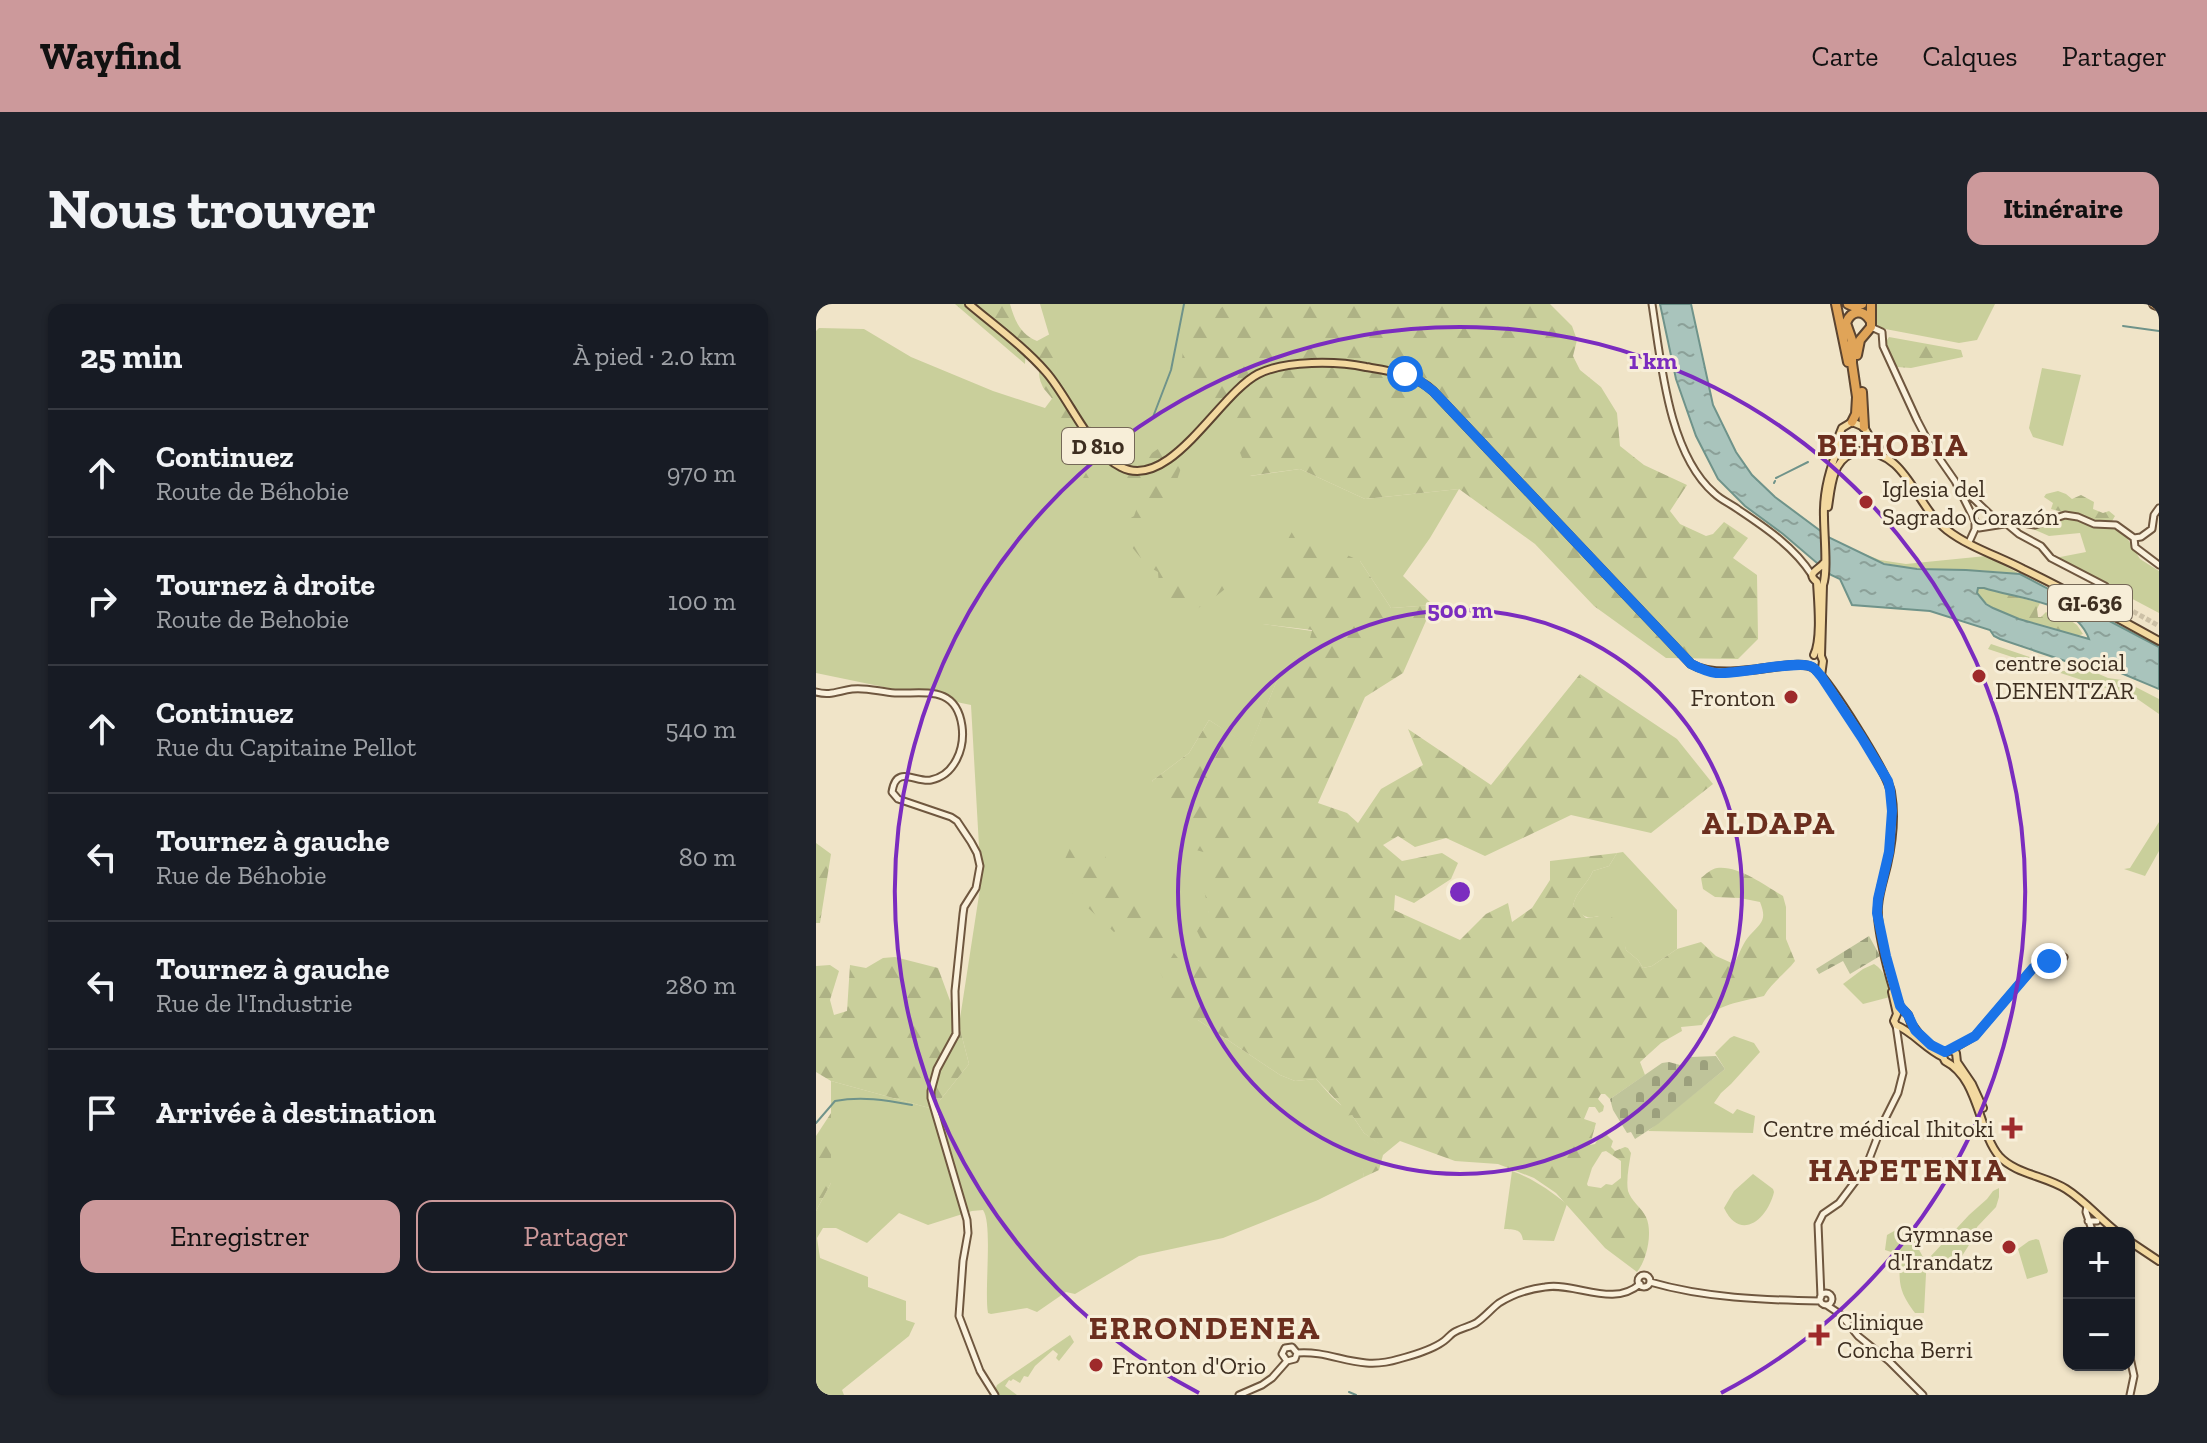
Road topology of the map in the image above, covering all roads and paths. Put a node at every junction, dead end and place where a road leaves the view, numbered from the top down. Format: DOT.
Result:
graph roads {
  1 [pos="969,304"];
  2 [pos="1652,304"];
  3 [pos="1837,304"];
  4 [pos="1846,304"];
  5 [pos="1863,307"];
  6 [pos="1846,323"];
  7 [pos="1870,324"];
  8 [pos="1850,334"];
  9 [pos="1864,336"];
  10 [pos="1857,409"];
  11 [pos="1852,422"];
  12 [pos="1866,431"];
  13 [pos="1840,444"];
  14 [pos="1857,452"];
  15 [pos="1955,481"];
  16 [pos="2159,508"];
  17 [pos="1942,524"];
  18 [pos="2007,524"];
  19 [pos="1976,525"];
  20 [pos="1825,531"];
  21 [pos="2134,538"];
  22 [pos="1970,540"];
  23 [pos="2159,565"];
  24 [pos="1819,566"];
  25 [pos="2020,567"];
  26 [pos="1820,582"];
  27 [pos="2120,604"];
  28 [pos="2159,641"];
  29 [pos="1816,656"];
  30 [pos="1795,664"];
  31 [pos="1822,665"];
  32 [pos="1813,667"];
  33 [pos="1821,676"];
  34 [pos="816,692"];
  35 [pos="2056,959"];
  36 [pos="1901,1013"];
  37 [pos="1903,1025"];
  38 [pos="1951,1056"];
  39 [pos="2087,1206"];
  40 [pos="2097,1221"];
  41 [pos="2094,1227"];
  42 [pos="2108,1227"];
  43 [pos="2135,1245"];
  44 [pos="2159,1261"];
  45 [pos="1822,1297"];
  46 [pos="1830,1304"];
  47 [pos="1297,1353"];
  48 [pos="1287,1361"];
  49 [pos="2133,1371"];
  50 [pos="995,1395"];
  51 [pos="1239,1395"];
  52 [pos="1923,1395"];
  53 [pos="2126,1395"];
  1 -- 30 [label="main road, D 810"];
  2 -- 24 [label="street"];
  3 -- 6 [label="highway"];
  3 -- 10 [label="highway"];
  4 -- 5 [label="highway"];
  5 -- 6 [label="highway"];
  5 -- 7 [label="highway"];
  6 -- 8 [label="highway"];
  7 -- 9 [label="highway"];
  7 -- 15 [label="street"];
  8 -- 9 [label="highway"];
  8 -- 10 [label="highway"];
  9 -- 12 [label="highway"];
  10 -- 11 [label="highway"];
  11 -- 12 [label="main road, GI-636"];
  11 -- 13 [label="main road"];
  12 -- 14 [label="main road"];
  12 -- 17 [label="main road, GI-636"];
  13 -- 14 [label="main road, GI-636"];
  13 -- 20 [label="main road"];
  14 -- 17 [label="main road, GI-636"];
  14 -- 20 [label="main road"];
  15 -- 18 [label="street"];
  15 -- 19 [label="street"];
  16 -- 21 [label="street"];
  17 -- 22 [label="main road, GI-636"];
  17 -- 25 [label="main road, GI-636"];
  18 -- 19 [label="street"];
  18 -- 21 [label="street"];
  18 -- 27 [label="street"];
  19 -- 22 [label="street"];
  20 -- 24 [label="main road"];
  21 -- 23 [label="street"];
  22 -- 25 [label="main road, GI-636"];
  24 -- 26 [label="main road"];
  24 -- 26 [label="main road"];
  25 -- 28 [label="main road, GI-636"];
  26 -- 29 [label="main road"];
  29 -- 30 [label="main road, D 810"];
  29 -- 31 [label="main road"];
  29 -- 32 [label="main road"];
  30 -- 32 [label="main road, D 810"];
  31 -- 32 [label="main road"];
  31 -- 33 [label="main road"];
  32 -- 33 [label="main road"];
  33 -- 36 [label="main road"];
  34 -- 50 [label="street"];
  35 -- 38 [label="street"];
  36 -- 37 [label="main road"];
  36 -- 37 [label="main road"];
  37 -- 38 [label="main road"];
  37 -- 45 [label="street"];
  38 -- 39 [label="main road"];
  39 -- 40 [label="main road"];
  39 -- 40 [label="street"];
  40 -- 41 [label="street"];
  40 -- 42 [label="main road"];
  43 -- 44 [label="main road"];
  45 -- 46 [label="street"];
  45 -- 46 [label="street"];
  45 -- 47 [label="street"];
  46 -- 52 [label="street"];
  47 -- 48 [label="street"];
  47 -- 48 [label="street"];
  48 -- 51 [label="street"];
  49 -- 53 [label="street"];
}
